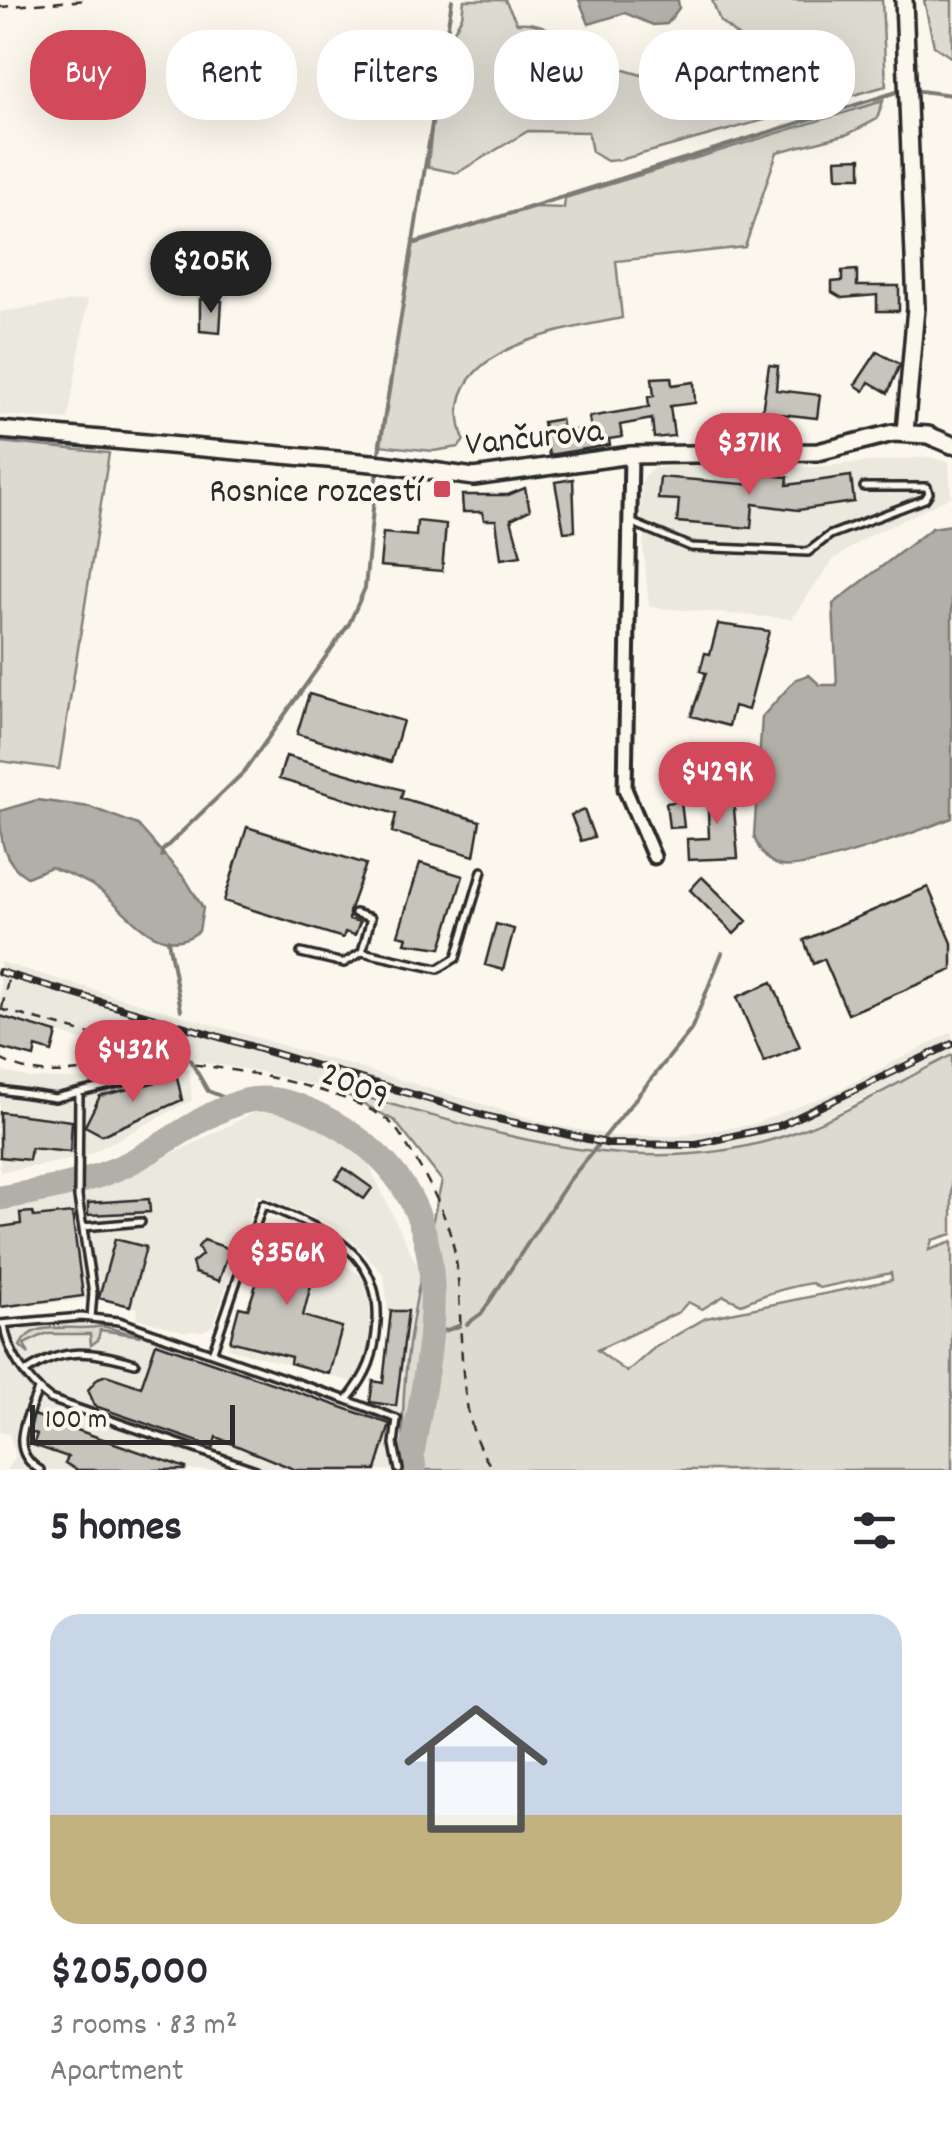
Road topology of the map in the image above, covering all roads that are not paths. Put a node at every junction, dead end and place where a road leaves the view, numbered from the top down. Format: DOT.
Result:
graph roads {
  1 [pos="904,0"];
  2 [pos="0,430"];
  3 [pos="905,432"];
  4 [pos="952,444"];
  5 [pos="631,456"];
  6 [pos="864,487"];
  7 [pos="630,522"];
  8 [pos="654,857"];
  9 [pos="482,871"];
  10 [pos="355,913"];
  11 [pos="362,952"];
  12 [pos="301,954"];
  13 [pos="148,1076"];
  14 [pos="0,1090"];
  15 [pos="79,1093"];
  16 [pos="141,1222"];
  17 [pos="83,1227"];
  18 [pos="91,1318"];
  19 [pos="2,1324"];
  20 [pos="213,1351"];
  21 [pos="135,1362"];
  22 [pos="26,1372"];
  23 [pos="38,1390"];
  24 [pos="347,1400"];
  25 [pos="40,1470"];
  26 [pos="256,1470"];
  27 [pos="398,1470"];
  1 -- 3 [label="street"];
  2 -- 5 [label="street, Vančurova"];
  3 -- 4 [label="street, Vančurova"];
  3 -- 5 [label="street, Vančurova"];
  5 -- 7 [label="street"];
  6 -- 7 [label="lane"];
  7 -- 8 [label="street"];
  9 -- 11 [label="lane"];
  10 -- 11 [label="lane"];
  11 -- 12 [label="lane"];
  13 -- 15 [label="lane"];
  14 -- 15 [label="lane"];
  15 -- 17 [label="lane"];
  16 -- 17 [label="lane"];
  17 -- 18 [label="lane"];
  18 -- 19 [label="lane"];
  18 -- 20 [label="lane"];
  19 -- 22 [label="lane"];
  20 -- 24 [label="lane"];
  20 -- 24 [label="lane"];
  21 -- 22 [label="lane"];
  22 -- 23 [label="lane"];
  23 -- 25 [label="lane"];
  23 -- 26 [label="lane"];
  24 -- 27 [label="lane"];
}
